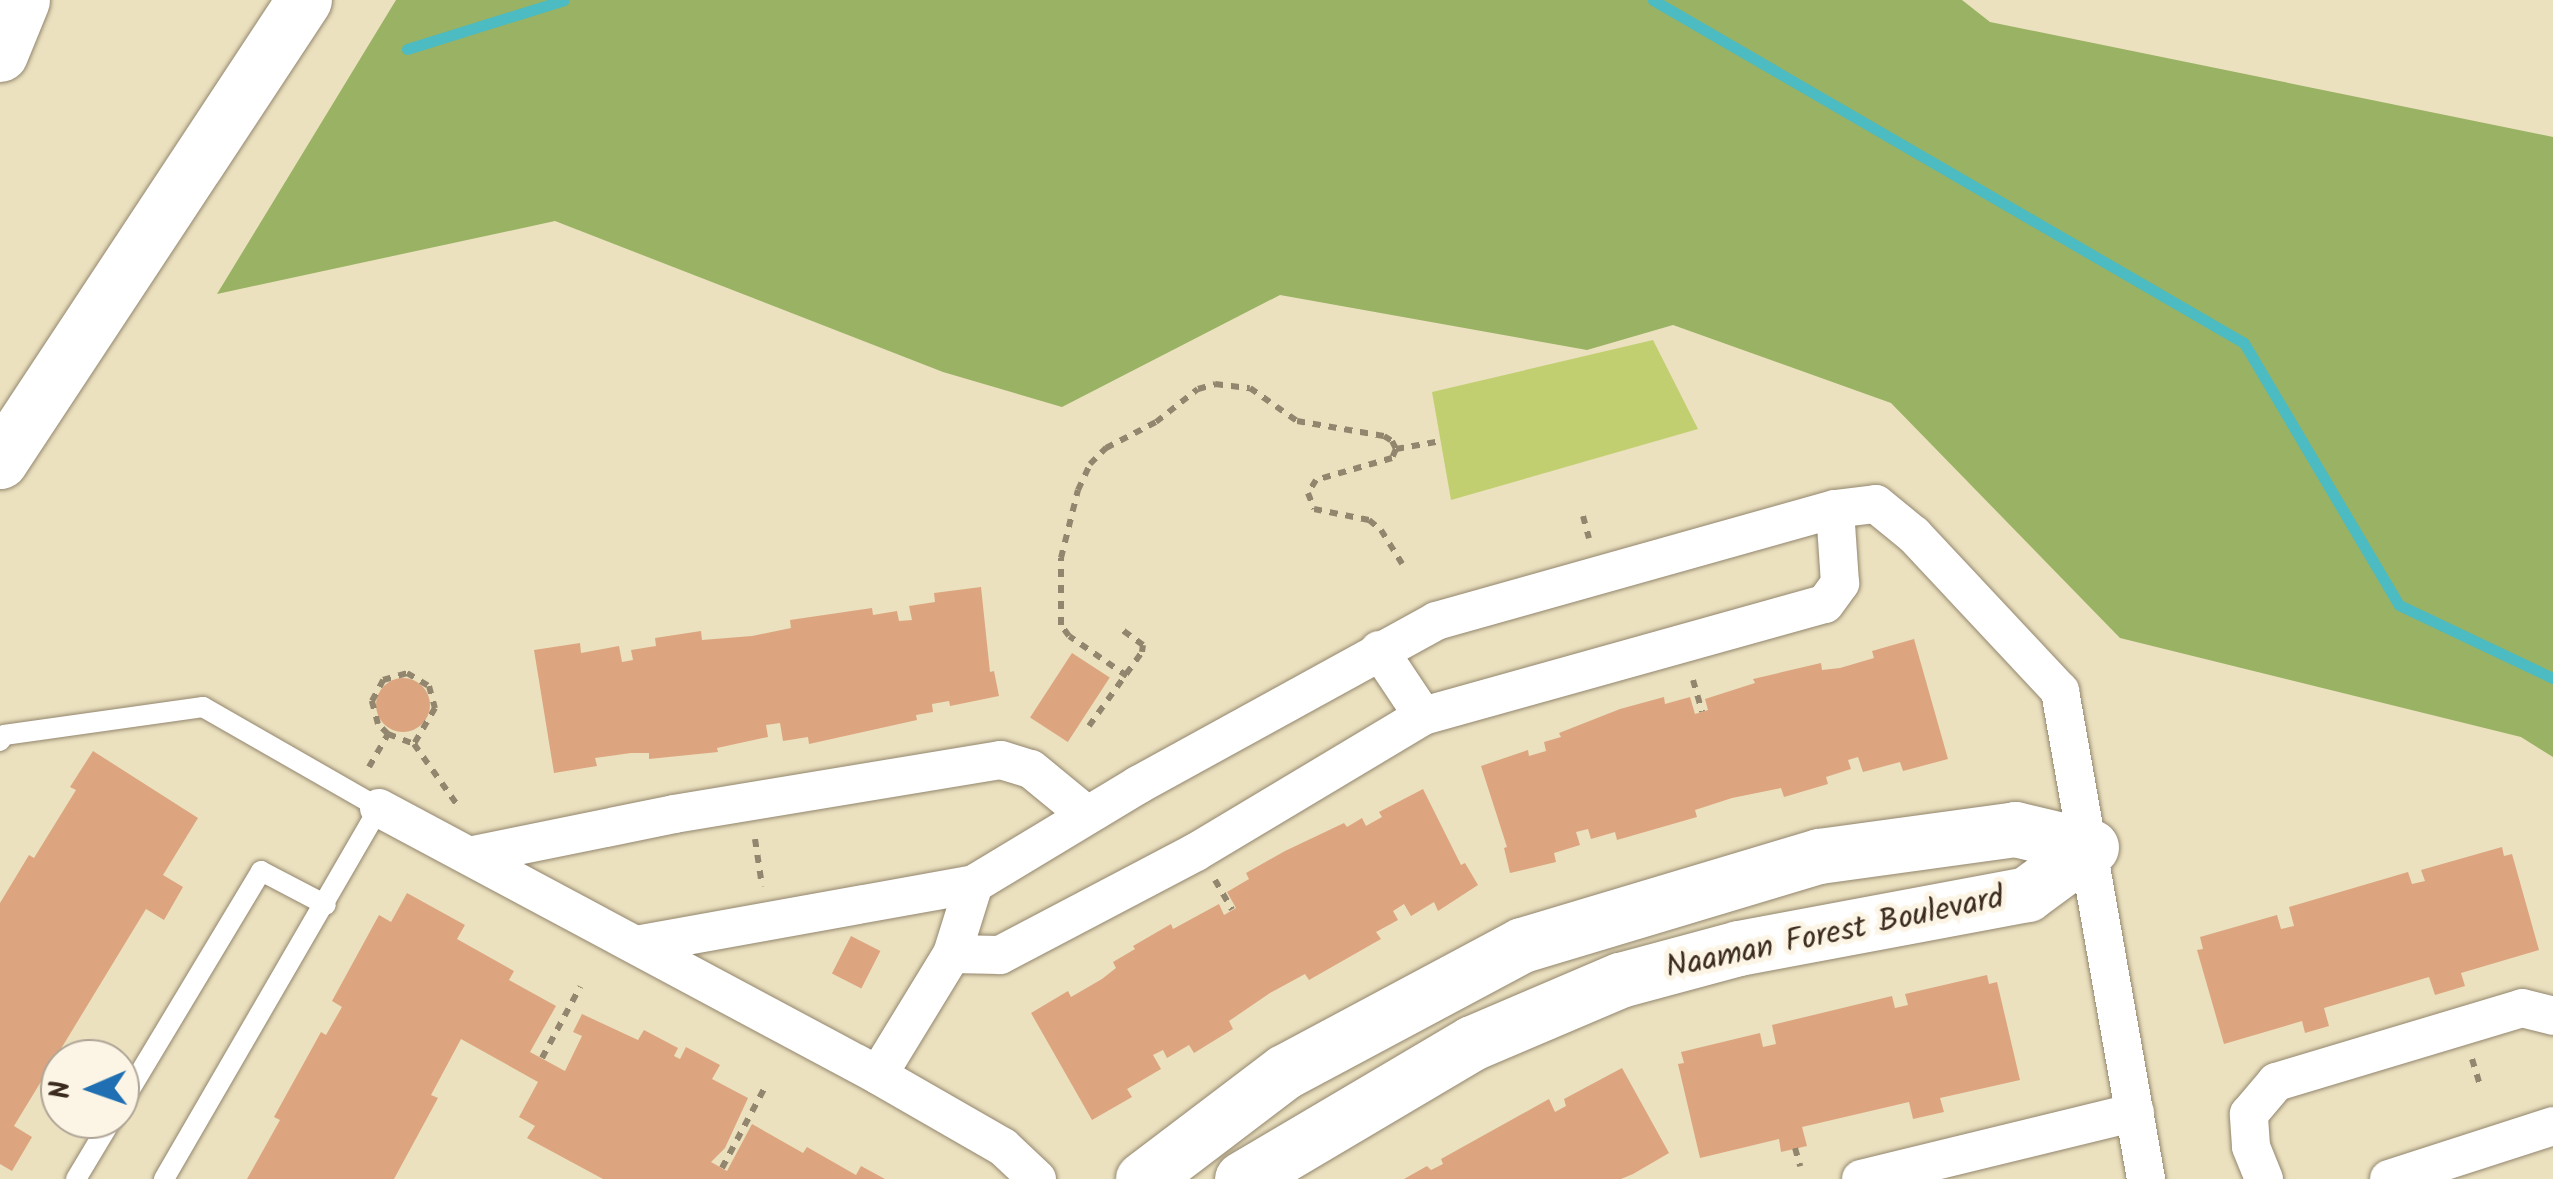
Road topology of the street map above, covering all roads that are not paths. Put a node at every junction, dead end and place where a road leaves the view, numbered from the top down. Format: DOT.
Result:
graph roads {
  1 [pos="22,0"];
  2 [pos="304,0"];
  3 [pos="0,54"];
  4 [pos="0,461"];
  5 [pos="1834,509"];
  6 [pos="1379,650"];
  7 [pos="1423,716"];
  8 [pos="0,741"];
  9 [pos="379,808"];
  10 [pos="1087,815"];
  11 [pos="2091,848"];
  12 [pos="474,855"];
  13 [pos="974,884"];
  14 [pos="326,904"];
  15 [pos="636,945"];
  16 [pos="952,954"];
  17 [pos="2553,1016"];
  18 [pos="140,1073"];
  19 [pos="878,1074"];
  20 [pos="2135,1112"];
  21 [pos="2553,1126"];
  22 [pos="100,1139"];
  23 [pos="76,1179"];
  24 [pos="164,1179"];
  25 [pos="1038,1179"];
  26 [pos="1143,1179"];
  27 [pos="1242,1179"];
  28 [pos="1861,1179"];
  29 [pos="2146,1179"];
  30 [pos="2264,1179"];
  31 [pos="2389,1179"];
  1 -- 3 [label="main road"];
  2 -- 4 [label="main road"];
  5 -- 6 [label="street"];
  5 -- 7 [label="street"];
  5 -- 11 [label="street"];
  6 -- 7 [label="street"];
  6 -- 10 [label="street"];
  7 -- 16 [label="street"];
  8 -- 9 [label="lane"];
  9 -- 12 [label="street"];
  9 -- 14 [label="lane"];
  10 -- 12 [label="street"];
  10 -- 13 [label="street"];
  11 -- 20 [label="street"];
  11 -- 26 [label="main road, Naaman Forest Boulevard"];
  11 -- 27 [label="main road, Naaman Forest Boulevard"];
  12 -- 15 [label="street"];
  13 -- 15 [label="street"];
  13 -- 16 [label="street"];
  14 -- 18 [label="lane"];
  14 -- 24 [label="lane"];
  15 -- 19 [label="street"];
  16 -- 19 [label="street"];
  17 -- 30 [label="street"];
  19 -- 25 [label="street"];
  20 -- 28 [label="street"];
  20 -- 29 [label="street"];
  21 -- 31 [label="street"];
  22 -- 23 [label="lane"];
}
